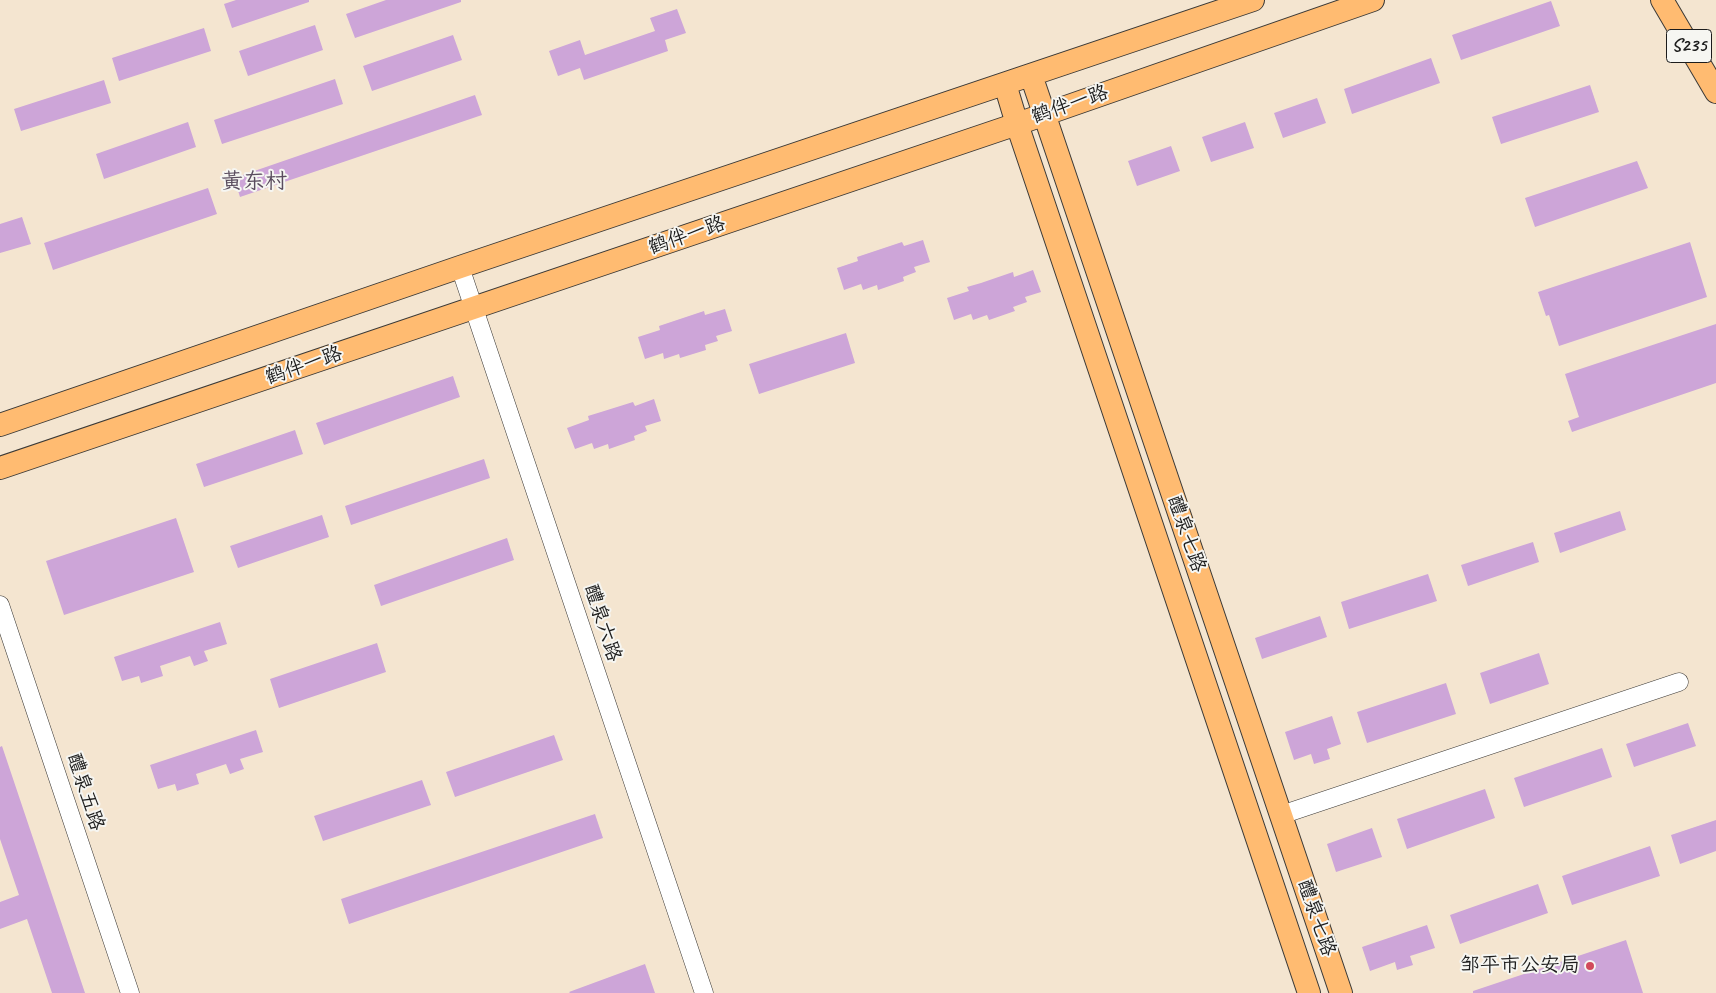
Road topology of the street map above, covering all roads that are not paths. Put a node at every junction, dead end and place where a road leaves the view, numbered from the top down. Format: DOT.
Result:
graph roads {
  1 [pos="1253,0"];
  2 [pos="1373,0"];
  3 [pos="1662,0"];
  4 [pos="1031,75"];
  5 [pos="1005,84"];
  6 [pos="1716,92"];
  7 [pos="1044,114"];
  8 [pos="1017,124"];
  9 [pos="460,266"];
  10 [pos="475,309"];
  11 [pos="0,425"];
  12 [pos="0,468"];
  13 [pos="0,604"];
  14 [pos="1678,682"];
  15 [pos="1281,815"];
  16 [pos="130,993"];
  17 [pos="704,993"];
  18 [pos="1309,993"];
  19 [pos="1341,993"];
  1 -- 4 [label="main road, 鹤伴一路"];
  2 -- 7 [label="main road, 鹤伴一路"];
  3 -- 6 [label="main road, S235"];
  4 -- 5 [label="main road, 鹤伴一路"];
  4 -- 7 [label="main road, 醴泉七路"];
  5 -- 8 [label="main road"];
  5 -- 9 [label="main road, 鹤伴一路"];
  7 -- 8 [label="main road, 鹤伴一路"];
  7 -- 15 [label="main road, 醴泉七路"];
  8 -- 10 [label="main road, 鹤伴一路"];
  8 -- 18 [label="main road"];
  9 -- 10 [label="street, 醴泉六路"];
  9 -- 11 [label="main road, 鹤伴一路"];
  10 -- 12 [label="main road, 鹤伴一路"];
  10 -- 17 [label="street, 醴泉六路"];
  13 -- 16 [label="street, 醴泉五路"];
  14 -- 15 [label="street"];
  15 -- 19 [label="main road, 醴泉七路"];
}
